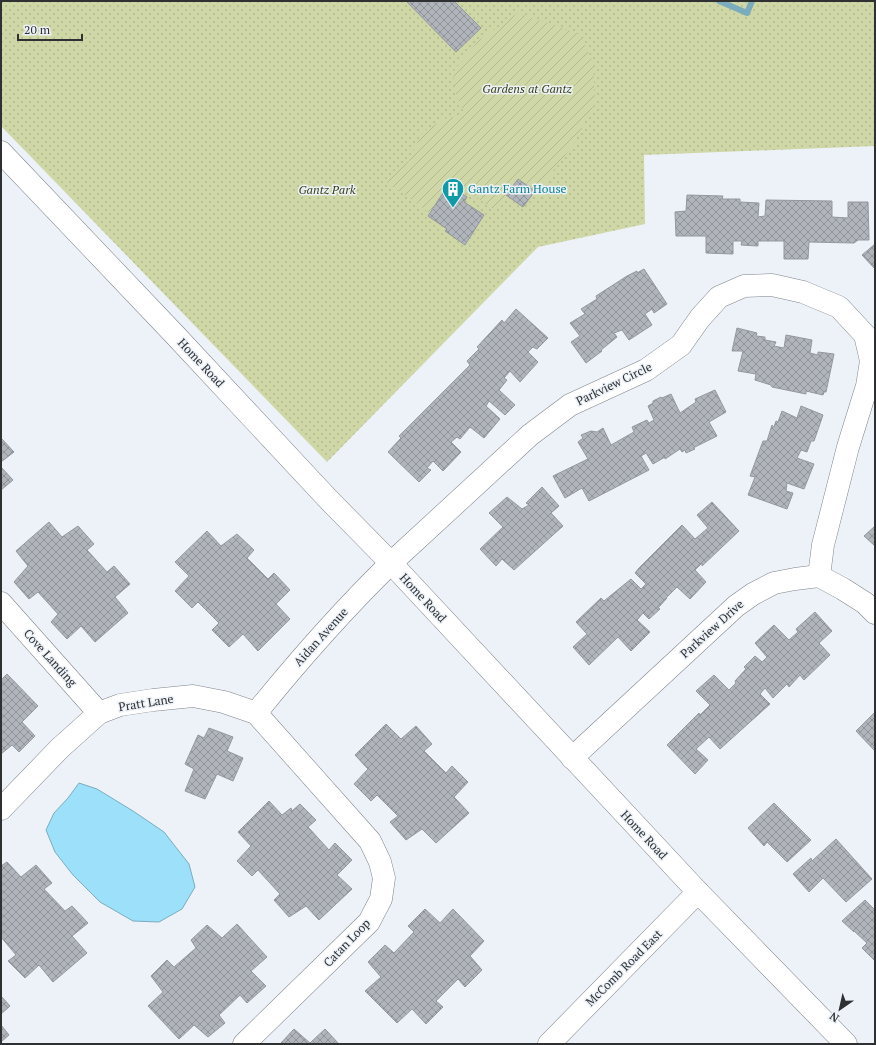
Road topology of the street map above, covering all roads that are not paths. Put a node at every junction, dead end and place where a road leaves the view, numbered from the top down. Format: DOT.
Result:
graph roads {
  1 [pos="1,152"];
  2 [pos="391,563"];
  3 [pos="819,576"];
  4 [pos="1,603"];
  5 [pos="875,613"];
  6 [pos="99,713"];
  7 [pos="256,714"];
  8 [pos="572,758"];
  9 [pos="1,809"];
  10 [pos="698,892"];
  11 [pos="244,1044"];
  12 [pos="549,1044"];
  13 [pos="846,1044"];
  1 -- 2 [label="street, Home Road"];
  2 -- 3 [label="street, Parkview Circle"];
  2 -- 7 [label="street, Aidan Avenue"];
  2 -- 8 [label="street, Home Road"];
  3 -- 5 [label="street"];
  3 -- 8 [label="street, Parkview Drive"];
  4 -- 6 [label="street, Cove Landing"];
  6 -- 7 [label="street, Pratt Lane"];
  6 -- 9 [label="street, Pratt Lane"];
  7 -- 11 [label="street, Catan Loop"];
  8 -- 10 [label="street, Home Road"];
  10 -- 12 [label="street, McComb Road East"];
  10 -- 13 [label="street, Home Road"];
}
